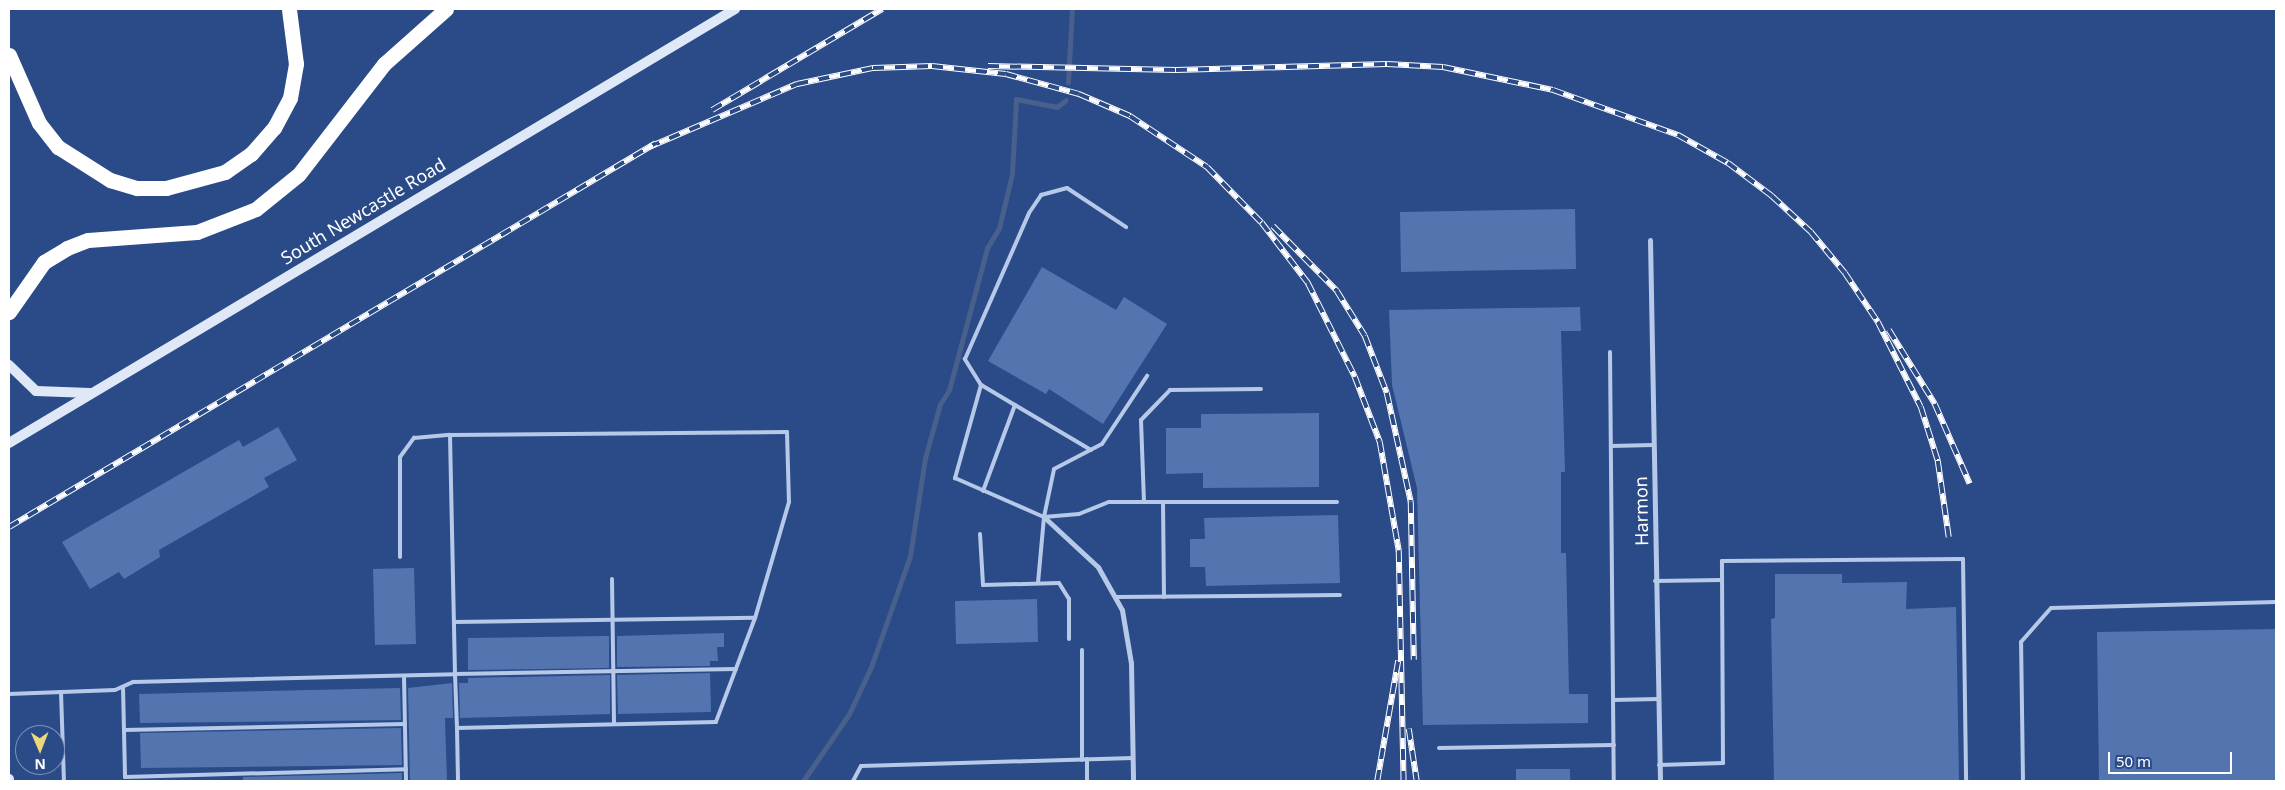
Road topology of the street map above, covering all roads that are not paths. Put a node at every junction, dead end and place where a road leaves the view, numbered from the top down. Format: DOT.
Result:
graph roads {
  1 [pos="289,9"];
  2 [pos="446,9"];
  3 [pos="735,9"];
  4 [pos="9,55"];
  5 [pos="1126,227"];
  6 [pos="1650,240"];
  7 [pos="9,312"];
  8 [pos="1610,352"];
  9 [pos="9,365"];
  10 [pos="1148,376"];
  11 [pos="981,385"];
  12 [pos="1261,388"];
  13 [pos="91,392"];
  14 [pos="1015,405"];
  15 [pos="450,435"];
  16 [pos="9,444"];
  17 [pos="1611,446"];
  18 [pos="1653,446"];
  19 [pos="1091,450"];
  20 [pos="983,490"];
  21 [pos="1144,502"];
  22 [pos="1163,502"];
  23 [pos="1337,502"];
  24 [pos="1044,517"];
  25 [pos="980,534"];
  26 [pos="400,557"];
  27 [pos="612,579"];
  28 [pos="1722,580"];
  29 [pos="1656,582"];
  30 [pos="1038,584"];
  31 [pos="1340,596"];
  32 [pos="1116,597"];
  33 [pos="1164,597"];
  34 [pos="2276,602"];
  35 [pos="755,618"];
  36 [pos="613,620"];
  37 [pos="454,622"];
  38 [pos="1069,639"];
  39 [pos="1082,650"];
  40 [pos="736,669"];
  41 [pos="614,671"];
  42 [pos="455,674"];
  43 [pos="404,676"];
  44 [pos="123,687"];
  45 [pos="61,692"];
  46 [pos="9,694"];
  47 [pos="1658,699"];
  48 [pos="1613,700"];
  49 [pos="405,724"];
  50 [pos="614,724"];
  51 [pos="457,728"];
  52 [pos="124,730"];
  53 [pos="1614,745"];
  54 [pos="1438,748"];
  55 [pos="1133,758"];
  56 [pos="1084,760"];
  57 [pos="1659,765"];
  58 [pos="406,769"];
  59 [pos="189,775"];
  60 [pos="64,781"];
  61 [pos="189,781"];
  62 [pos="406,781"];
  63 [pos="458,781"];
  64 [pos="853,781"];
  65 [pos="1087,781"];
  66 [pos="1133,781"];
  67 [pos="1614,781"];
  68 [pos="1660,781"];
  69 [pos="1966,781"];
  70 [pos="2023,781"];
  1 -- 4 [label="highway"];
  2 -- 7 [label="highway"];
  3 -- 13 [label="street, South Newcastle Road"];
  5 -- 11 [label="lane"];
  6 -- 18 [label="street, Harmon"];
  8 -- 17 [label="lane"];
  9 -- 13 [label="street"];
  10 -- 19 [label="lane"];
  11 -- 14 [label="lane"];
  11 -- 20 [label="lane"];
  12 -- 21 [label="lane"];
  13 -- 16 [label="street, South Newcastle Road"];
  14 -- 19 [label="lane"];
  14 -- 20 [label="lane"];
  15 -- 26 [label="lane"];
  15 -- 35 [label="lane"];
  15 -- 37 [label="lane"];
  17 -- 18 [label="lane"];
  17 -- 48 [label="lane"];
  18 -- 29 [label="street, Harmon"];
  19 -- 24 [label="lane"];
  20 -- 24 [label="lane"];
  21 -- 22 [label="lane"];
  21 -- 24 [label="lane"];
  22 -- 23 [label="lane"];
  22 -- 33 [label="lane"];
  24 -- 30 [label="lane"];
  24 -- 32 [label="street"];
  25 -- 30 [label="lane"];
  27 -- 36 [label="lane"];
  28 -- 29 [label="lane"];
  28 -- 57 [label="lane"];
  28 -- 69 [label="lane"];
  29 -- 47 [label="street, Harmon"];
  30 -- 38 [label="lane"];
  31 -- 33 [label="lane"];
  32 -- 33 [label="lane"];
  32 -- 55 [label="street"];
  34 -- 70 [label="lane"];
  35 -- 36 [label="lane"];
  35 -- 40 [label="lane"];
  36 -- 37 [label="lane"];
  36 -- 41 [label="lane"];
  37 -- 42 [label="lane"];
  39 -- 56 [label="lane"];
  40 -- 41 [label="lane"];
  40 -- 50 [label="lane"];
  41 -- 42 [label="lane"];
  41 -- 50 [label="lane"];
  42 -- 43 [label="lane"];
  42 -- 51 [label="lane"];
  43 -- 44 [label="lane"];
  43 -- 49 [label="lane"];
  44 -- 45 [label="lane"];
  44 -- 52 [label="lane"];
  45 -- 46 [label="lane"];
  45 -- 60 [label="lane"];
  47 -- 48 [label="lane"];
  47 -- 57 [label="street, Harmon"];
  48 -- 53 [label="lane"];
  49 -- 52 [label="lane"];
  49 -- 58 [label="lane"];
  50 -- 51 [label="lane"];
  51 -- 63 [label="lane"];
  52 -- 59 [label="lane"];
  53 -- 54 [label="lane"];
  53 -- 67 [label="lane"];
  55 -- 56 [label="lane"];
  55 -- 66 [label="street"];
  56 -- 64 [label="lane"];
  56 -- 65 [label="lane"];
  57 -- 68 [label="street, Harmon"];
  58 -- 59 [label="lane"];
  58 -- 62 [label="lane"];
  59 -- 61 [label="lane"];
}
